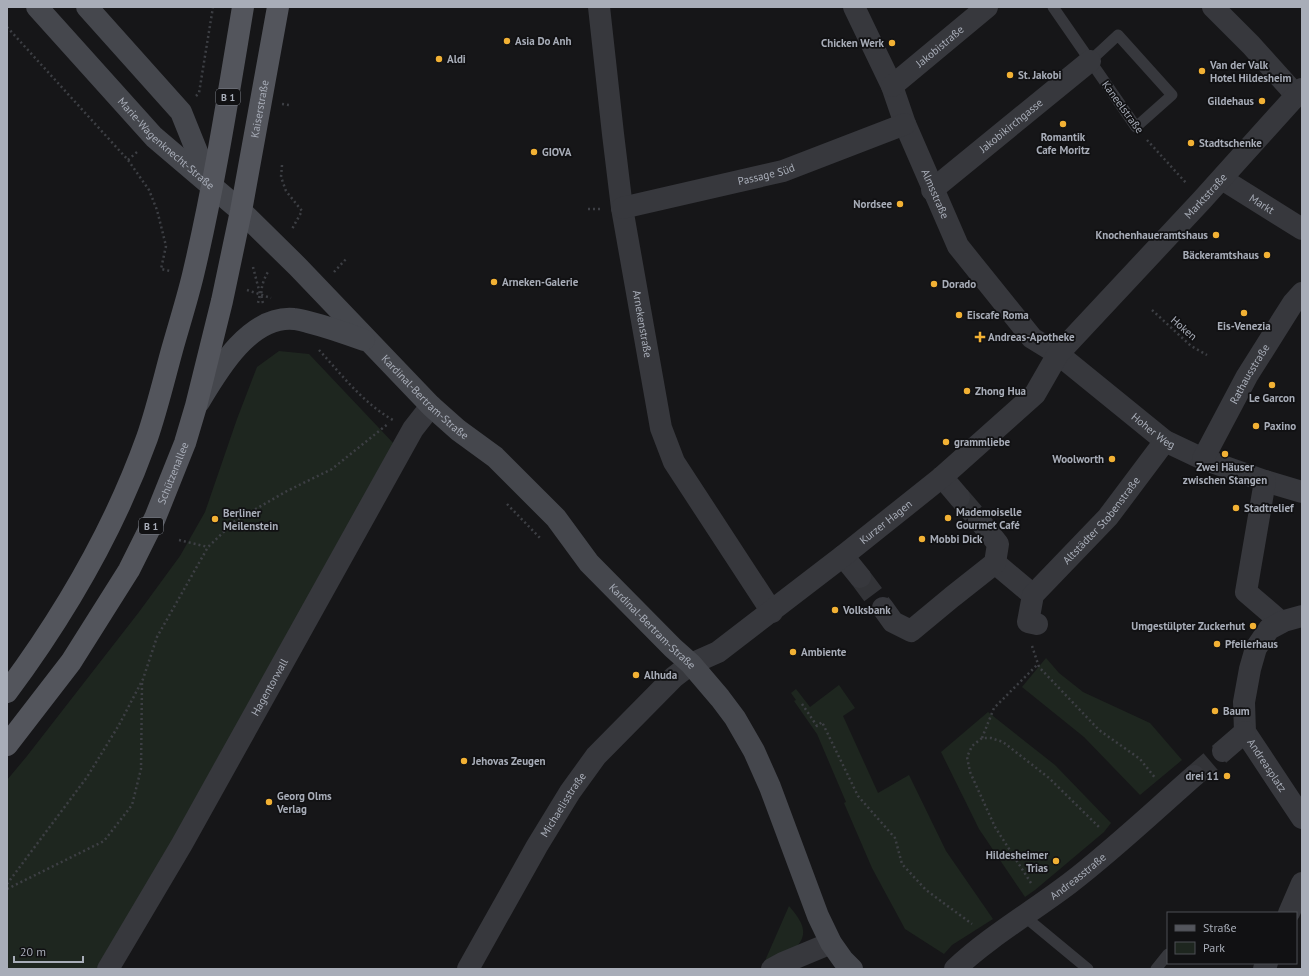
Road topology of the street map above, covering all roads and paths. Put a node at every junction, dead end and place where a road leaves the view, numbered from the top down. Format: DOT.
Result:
graph roads {
  1 [pos="37,7"];
  2 [pos="87,7"];
  3 [pos="243,7"];
  4 [pos="278,7"];
  5 [pos="599,7"];
  6 [pos="854,7"];
  7 [pos="987,7"];
  8 [pos="1054,7"];
  9 [pos="1213,7"];
  10 [pos="7,27"];
  11 [pos="1090,61"];
  12 [pos="892,86"];
  13 [pos="1299,92"];
  14 [pos="905,124"];
  15 [pos="1136,127"];
  16 [pos="282,165"];
  17 [pos="1222,179"];
  18 [pos="212,187"];
  19 [pos="932,190"];
  20 [pos="1202,200"];
  21 [pos="622,208"];
  22 [pos="241,211"];
  23 [pos="302,211"];
  24 [pos="1302,228"];
  25 [pos="160,269"];
  26 [pos="1302,293"];
  27 [pos="1152,310"];
  28 [pos="370,343"];
  29 [pos="314,344"];
  30 [pos="1058,354"];
  31 [pos="1207,355"];
  32 [pos="425,401"];
  33 [pos="196,406"];
  34 [pos="393,420"];
  35 [pos="412,429"];
  36 [pos="1165,441"];
  37 [pos="1203,459"];
  38 [pos="942,478"];
  39 [pos="1265,481"];
  40 [pos="1302,492"];
  41 [pos="959,497"];
  42 [pos="504,501"];
  43 [pos="979,520"];
  44 [pos="179,540"];
  45 [pos="542,540"];
  46 [pos="208,547"];
  47 [pos="843,556"];
  48 [pos="995,563"];
  49 [pos="860,577"];
  50 [pos="1033,595"];
  51 [pos="883,608"];
  52 [pos="772,612"];
  53 [pos="1302,616"];
  54 [pos="1282,622"];
  55 [pos="1033,623"];
  56 [pos="691,664"];
  57 [pos="1038,664"];
  58 [pos="142,682"];
  59 [pos="7,692"];
  60 [pos="802,704"];
  61 [pos="1245,732"];
  62 [pos="982,738"];
  63 [pos="7,745"];
  64 [pos="1223,751"];
  65 [pos="1192,778"];
  66 [pos="1172,797"];
  67 [pos="1302,818"];
  68 [pos="1116,844"];
  69 [pos="1302,883"];
  70 [pos="7,884"];
  71 [pos="7,889"];
  72 [pos="1043,902"];
  73 [pos="1289,912"];
  74 [pos="1024,916"];
  75 [pos="992,939"];
  76 [pos="831,943"];
  77 [pos="1167,955"];
  78 [pos="108,969"];
  79 [pos="468,969"];
  80 [pos="772,969"];
  81 [pos="852,969"];
  82 [pos="955,969"];
  83 [pos="1088,969"];
  84 [pos="1156,969"];
  1 -- 18 [label="street, Marie-Wagenknecht-Straße"];
  2 -- 18 [label="street, Marie-Wagenknecht-Straße"];
  3 -- 18 [label="main road, B 1"];
  4 -- 22 [label="main road, Kaiserstraße / B 1"];
  5 -- 21 [label="street, Arnekenstraße"];
  6 -- 12 [label="street, Almsstraße"];
  7 -- 12 [label="street, Jakobistraße"];
  8 -- 11 [label="lane, Kaneelstraße"];
  9 -- 13 [label="street"];
  10 -- 25 [label="path"];
  11 -- 15 [label="lane, Kaneelstraße"];
  11 -- 15 [label="lane"];
  11 -- 19 [label="street, Jakobikirchgasse"];
  12 -- 14 [label="street, Almsstraße"];
  13 -- 17 [label="street, Marktstraße"];
  14 -- 19 [label="street, Almsstraße"];
  14 -- 21 [label="street, Passage Süd"];
  15 -- 20 [label="path, Kaneelstraße"];
  16 -- 23 [label="path"];
  17 -- 20 [label="street, Marktstraße"];
  17 -- 24 [label="street, Markt"];
  18 -- 22 [label="street, Kardinal-Bertram-Straße"];
  18 -- 59 [label="main road, B 1"];
  19 -- 30 [label="street, Almsstraße"];
  20 -- 30 [label="street, Marktstraße"];
  21 -- 52 [label="street, Arnekenstraße"];
  22 -- 28 [label="street, Kardinal-Bertram-Straße"];
  22 -- 33 [label="main road, Schützenallee / B 1"];
  26 -- 37 [label="street, Rathausstraße"];
  27 -- 31 [label="path, Hoken"];
  28 -- 32 [label="street, Kardinal-Bertram-Straße"];
  28 -- 33 [label="street, Kardinal-Bertram-Straße"];
  29 -- 34 [label="path"];
  30 -- 36 [label="street, Hoher Weg"];
  30 -- 38 [label="street, Kurzer Hagen"];
  32 -- 34 [label="path"];
  32 -- 35 [label="street, Hagentorwall"];
  32 -- 56 [label="street, Kardinal-Bertram-Straße"];
  33 -- 63 [label="main road, Schützenallee / B 1"];
  34 -- 35 [label="path"];
  34 -- 46 [label="path"];
  35 -- 78 [label="street, Hagentorwall"];
  36 -- 37 [label="street, Hoher Weg"];
  36 -- 50 [label="street, Altstädter Stobenstraße"];
  37 -- 39 [label="street, Hoher Weg"];
  38 -- 41 [label="street"];
  38 -- 47 [label="street, Kurzer Hagen"];
  39 -- 40 [label="street, Hoher Weg"];
  39 -- 54 [label="street"];
  42 -- 45 [label="path"];
  43 -- 48 [label="street"];
  44 -- 46 [label="path"];
  46 -- 58 [label="path"];
  47 -- 49 [label="street"];
  47 -- 52 [label="street, Kurzer Hagen"];
  48 -- 50 [label="street"];
  48 -- 51 [label="street"];
  50 -- 55 [label="street"];
  52 -- 56 [label="street, Kurzer Hagen"];
  53 -- 54 [label="street, Andreasplatz"];
  54 -- 61 [label="street, Andreasplatz"];
  55 -- 57 [label="path"];
  56 -- 76 [label="street, Kardinal-Bertram-Straße"];
  56 -- 79 [label="street, Michaelisstraße"];
  57 -- 62 [label="path"];
  57 -- 66 [label="path"];
  58 -- 70 [label="path"];
  58 -- 71 [label="path"];
  60 -- 75 [label="path"];
  61 -- 64 [label="street"];
  61 -- 67 [label="street, Andreasplatz"];
  62 -- 68 [label="path"];
  62 -- 72 [label="path"];
  65 -- 66 [label="street, Andreasstraße"];
  66 -- 68 [label="street, Andreasstraße"];
  68 -- 72 [label="street, Andreasstraße"];
  69 -- 73 [label="street"];
  72 -- 74 [label="street, Andreasstraße"];
  74 -- 75 [label="street, Andreasstraße"];
  74 -- 83 [label="lane"];
  75 -- 82 [label="street, Andreasstraße"];
  76 -- 80 [label="street"];
  76 -- 81 [label="street, Kardinal-Bertram-Straße"];
  77 -- 84 [label="lane"];
}
